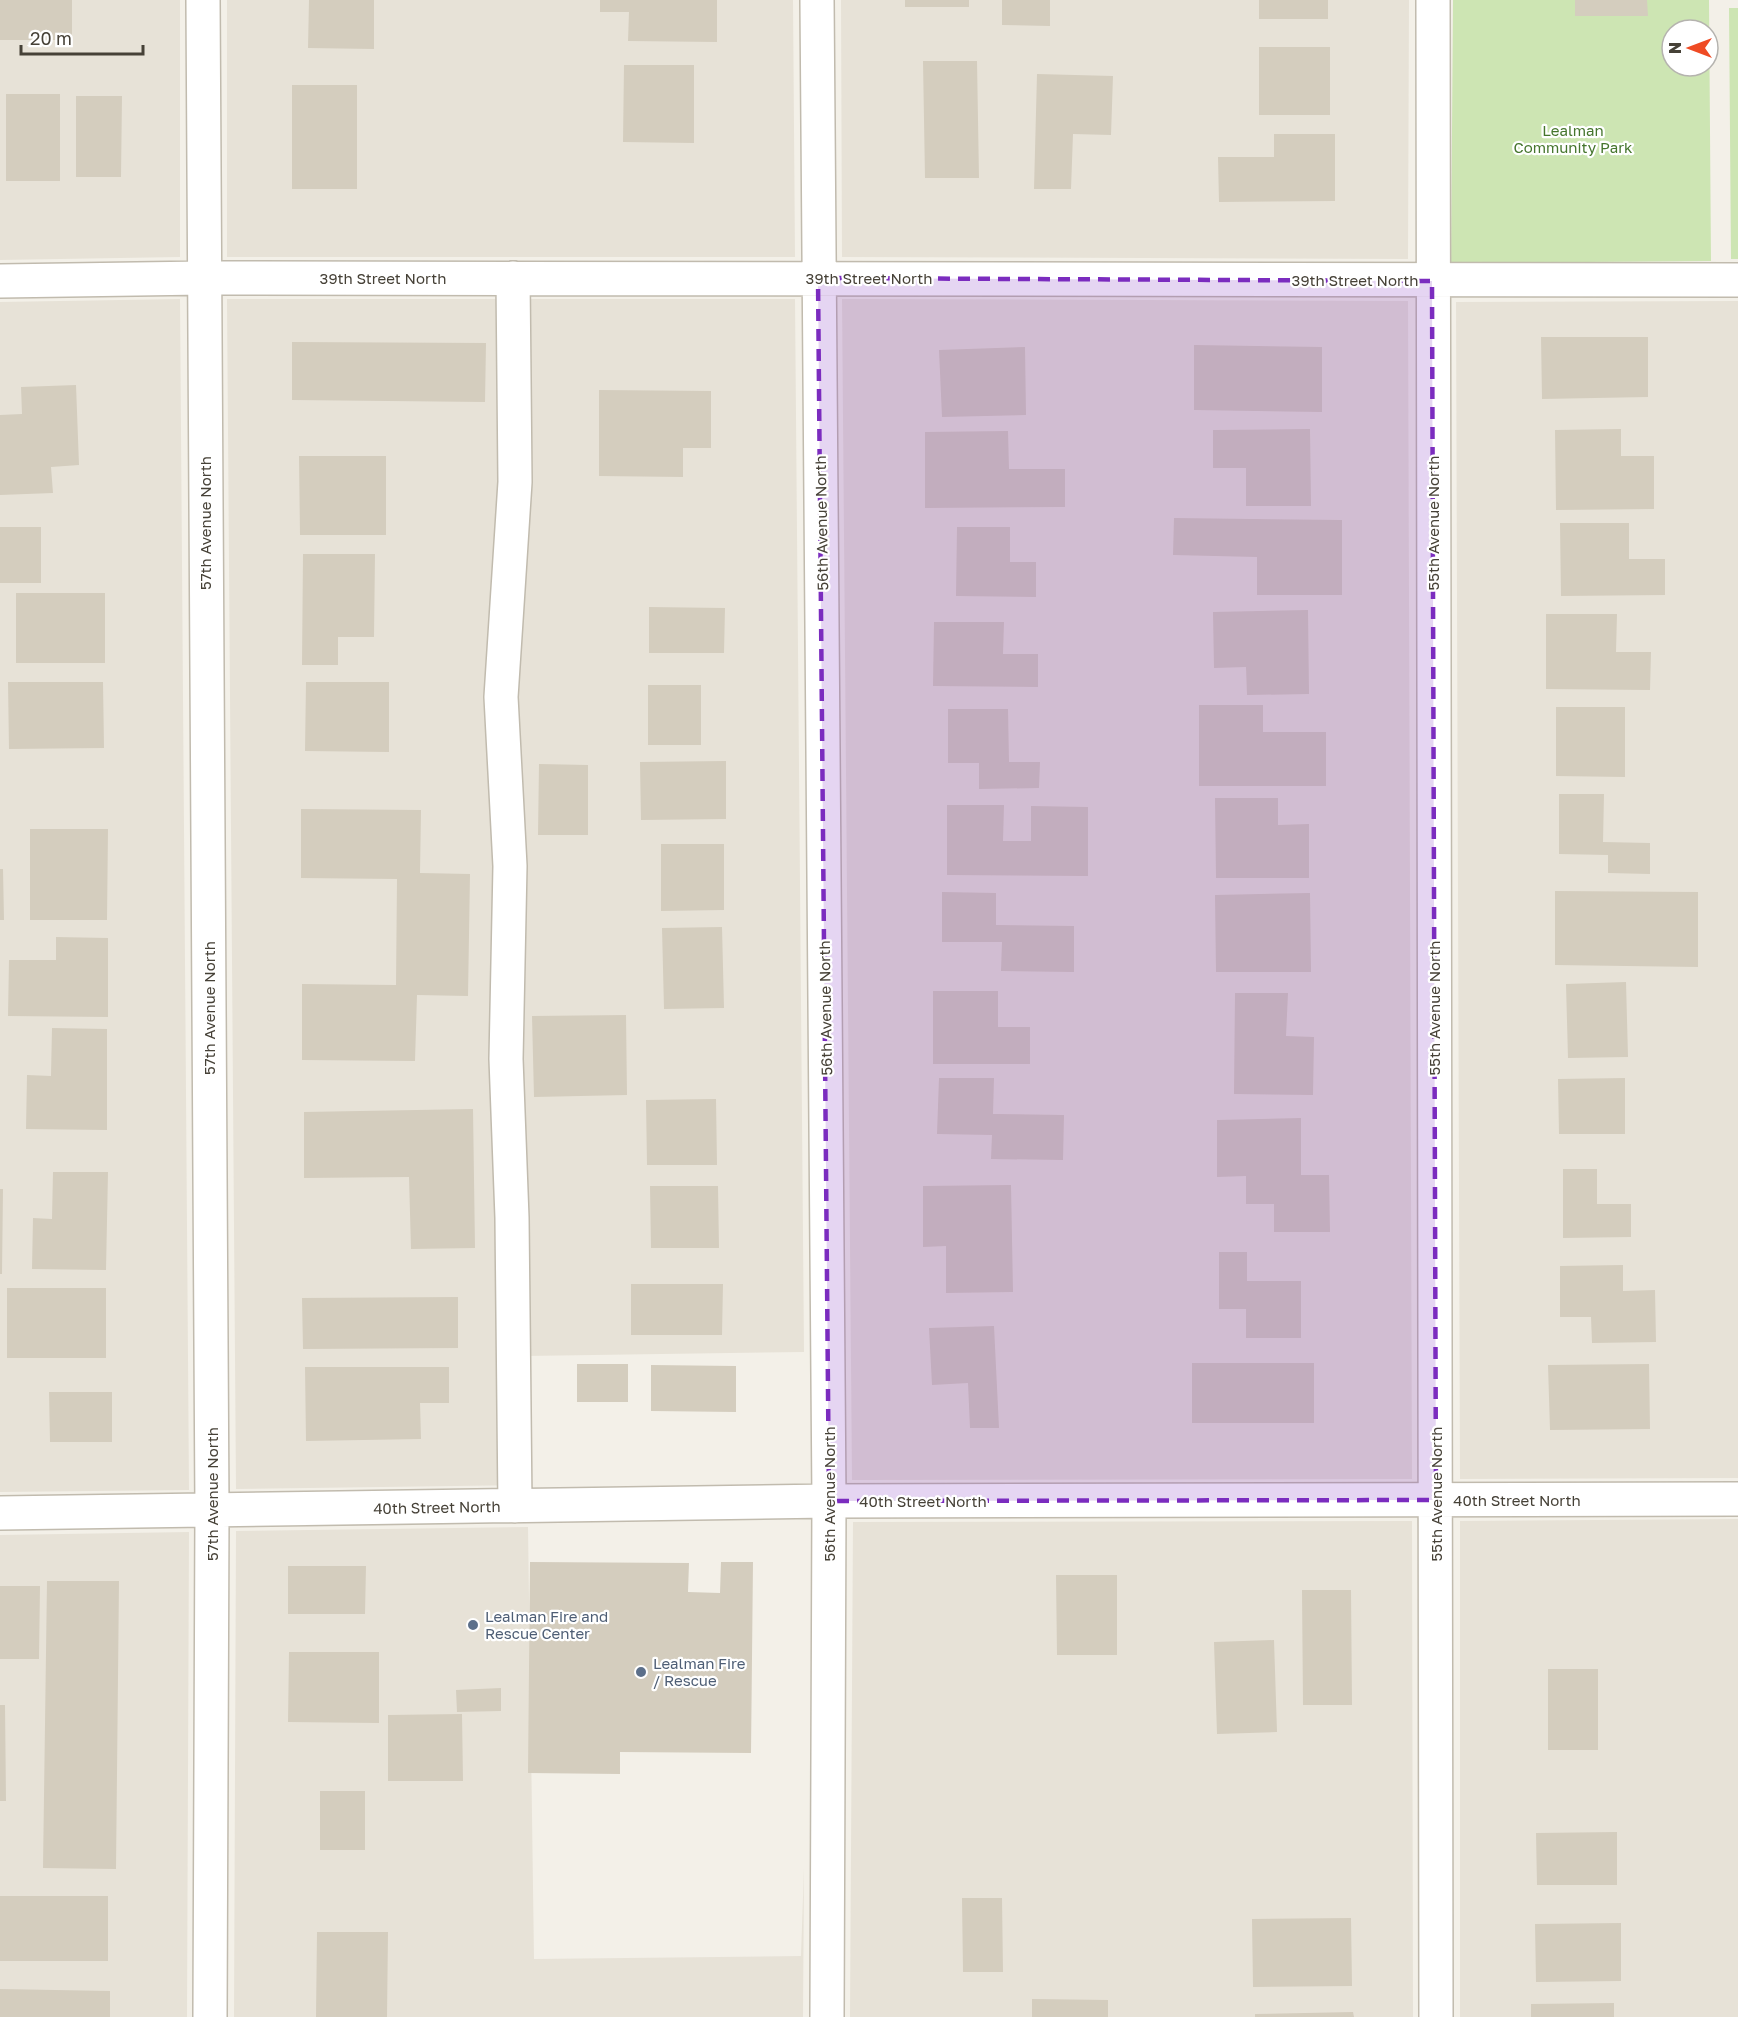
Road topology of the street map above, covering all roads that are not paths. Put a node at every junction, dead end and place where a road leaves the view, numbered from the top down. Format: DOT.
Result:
graph roads {
  1 [pos="204,0"];
  2 [pos="817,0"];
  3 [pos="1433,0"];
  4 [pos="204,278"];
  5 [pos="513,278"];
  6 [pos="818,278"];
  7 [pos="1738,280"];
  8 [pos="0,281"];
  9 [pos="1432,281"];
  10 [pos="1738,1498"];
  11 [pos="1436,1500"];
  12 [pos="829,1501"];
  13 [pos="515,1506"];
  14 [pos="212,1510"];
  15 [pos="0,1513"];
  16 [pos="210,2017"];
  17 [pos="827,2017"];
  18 [pos="1436,2017"];
  1 -- 4 [label="street, 57th Avenue North"];
  2 -- 6 [label="street, 56th Avenue North"];
  3 -- 9 [label="street, 55th Avenue North"];
  4 -- 5 [label="street, 39th Street North"];
  4 -- 8 [label="street, 39th Street North"];
  4 -- 14 [label="street, 57th Avenue North"];
  5 -- 6 [label="street, 39th Street North"];
  5 -- 13 [label="street"];
  6 -- 9 [label="street, 39th Street North"];
  6 -- 12 [label="street, 56th Avenue North"];
  7 -- 9 [label="street, 39th Street North"];
  9 -- 11 [label="street, 55th Avenue North"];
  10 -- 11 [label="street, 40th Street North"];
  11 -- 12 [label="street, 40th Street North"];
  11 -- 18 [label="street, 55th Avenue North"];
  12 -- 13 [label="street, 40th Street North"];
  12 -- 17 [label="street, 56th Avenue North"];
  13 -- 14 [label="street, 40th Street North"];
  14 -- 15 [label="street, 40th Street North"];
  14 -- 16 [label="street, 57th Avenue North"];
}
